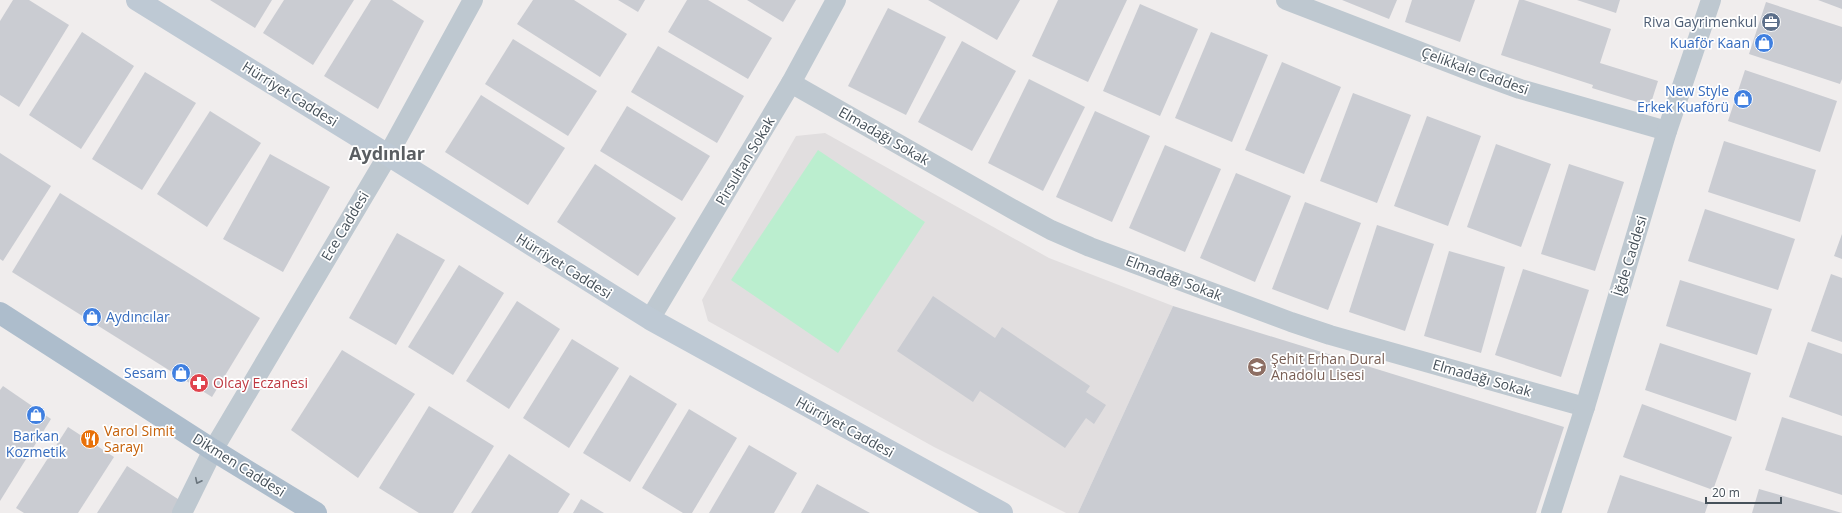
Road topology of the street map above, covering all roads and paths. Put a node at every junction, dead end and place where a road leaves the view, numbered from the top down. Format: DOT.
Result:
graph roads {
  1 [pos="137,0"];
  2 [pos="473,0"];
  3 [pos="836,0"];
  4 [pos="1286,0"];
  5 [pos="1711,0"];
  6 [pos="791,83"];
  7 [pos="1667,131"];
  8 [pos="388,154"];
  9 [pos="0,313"];
  10 [pos="650,319"];
  11 [pos="1585,407"];
  12 [pos="213,450"];
  13 [pos="182,513"];
  14 [pos="316,513"];
  15 [pos="1002,513"];
  16 [pos="1551,513"];
  1 -- 8 [label="street, Hürriyet Caddesi"];
  2 -- 8 [label="street, Ece Caddesi"];
  3 -- 6 [label="street, Pirsultan Sokak"];
  4 -- 7 [label="street, Çelikkale Caddesi"];
  5 -- 7 [label="street, İğde Caddesi"];
  6 -- 10 [label="street, Pirsultan Sokak"];
  6 -- 11 [label="street, Elmadağı Sokak"];
  7 -- 11 [label="street, İğde Caddesi"];
  8 -- 10 [label="street, Hürriyet Caddesi"];
  8 -- 12 [label="street, Ece Caddesi"];
  9 -- 12 [label="main road, Dikmen Caddesi"];
  10 -- 15 [label="street, Hürriyet Caddesi"];
  11 -- 16 [label="street, İğde Caddesi"];
  12 -- 13 [label="street, Ece Caddesi, one-way"];
  12 -- 14 [label="main road, Dikmen Caddesi"];
}
